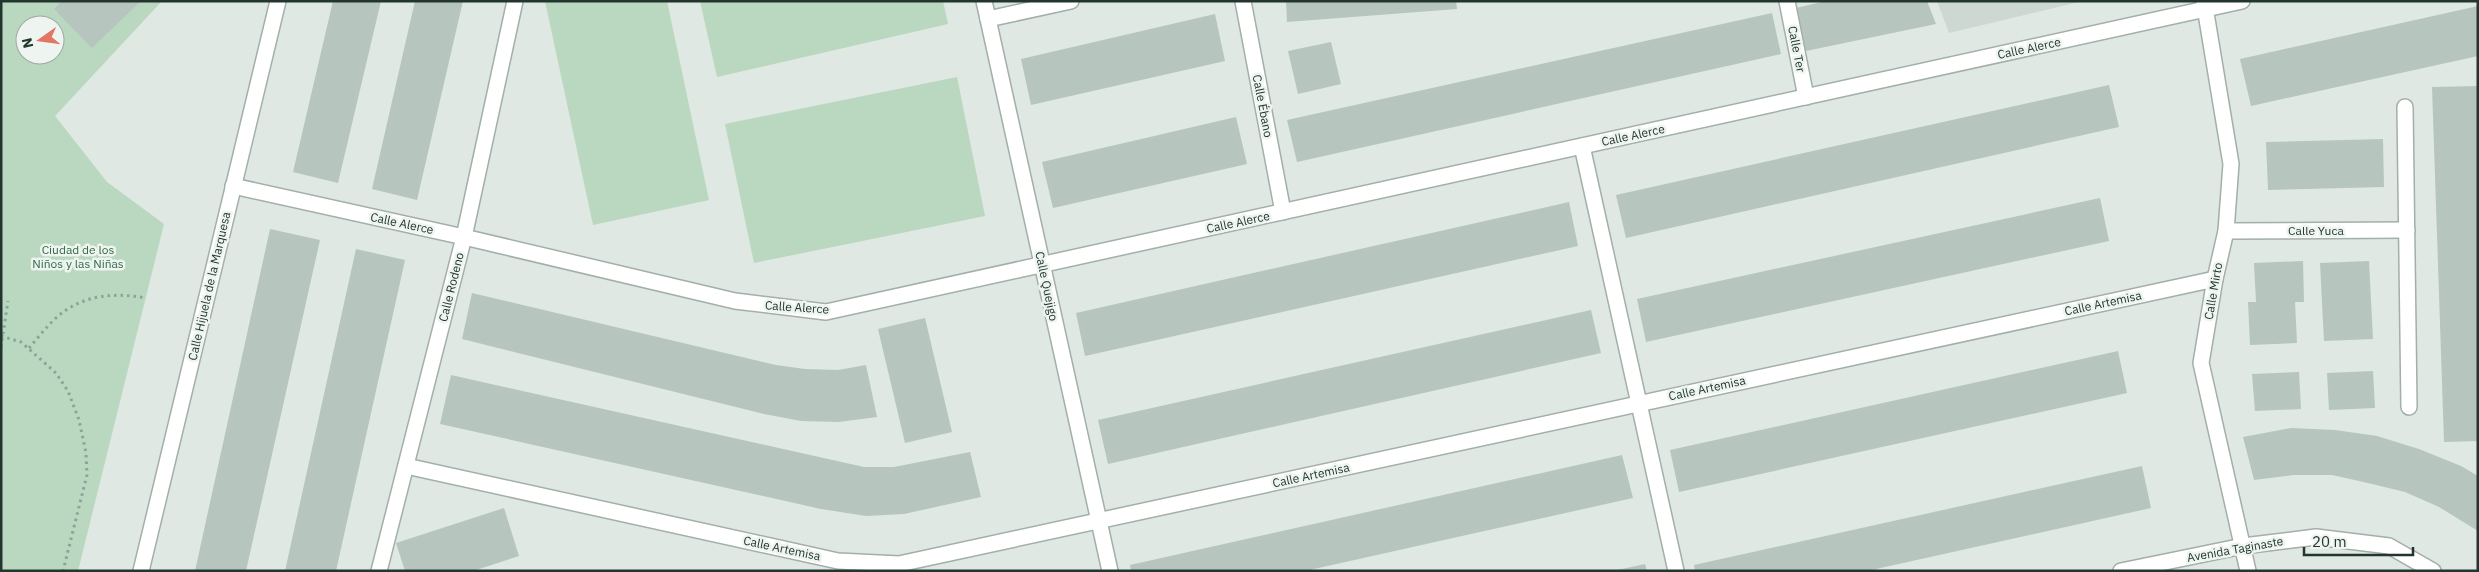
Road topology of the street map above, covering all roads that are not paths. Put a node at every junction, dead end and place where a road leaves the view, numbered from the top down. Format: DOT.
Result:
graph roads {
  1 [pos="278,1"];
  2 [pos="515,1"];
  3 [pos="984,1"];
  4 [pos="1072,1"];
  5 [pos="1243,1"];
  6 [pos="1787,1"];
  7 [pos="2242,1"];
  8 [pos="2204,5"];
  9 [pos="988,20"];
  10 [pos="1806,97"];
  11 [pos="2405,107"];
  12 [pos="1582,146"];
  13 [pos="233,186"];
  14 [pos="1283,212"];
  15 [pos="2407,230"];
  16 [pos="2226,231"];
  17 [pos="464,237"];
  18 [pos="1043,265"];
  19 [pos="2215,279"];
  20 [pos="1639,403"];
  21 [pos="2409,407"];
  22 [pos="406,466"];
  23 [pos="1099,521"];
  24 [pos="2243,546"];
  25 [pos="141,571"];
  26 [pos="379,571"];
  27 [pos="1110,571"];
  28 [pos="1676,571"];
  29 [pos="2121,571"];
  30 [pos="2248,571"];
  31 [pos="2433,571"];
  1 -- 13 [label="street, Calle Hijuela de la Marquesa"];
  2 -- 17 [label="street, Calle Rodeno"];
  3 -- 9 [label="street, Calle Quejigo"];
  4 -- 9 [label="street"];
  5 -- 14 [label="street, Calle Ébano"];
  6 -- 10 [label="street, Calle Ter"];
  7 -- 8 [label="street, Calle Alerce"];
  8 -- 10 [label="street, Calle Alerce"];
  8 -- 16 [label="street, Calle Mirto"];
  9 -- 18 [label="street, Calle Quejigo"];
  10 -- 12 [label="street, Calle Alerce"];
  11 -- 15 [label="street"];
  12 -- 14 [label="street, Calle Alerce"];
  12 -- 20 [label="street"];
  13 -- 17 [label="street, Calle Alerce"];
  13 -- 25 [label="street, Calle Hijuela de la Marquesa"];
  14 -- 18 [label="street, Calle Alerce"];
  15 -- 16 [label="street, Calle Yuca"];
  15 -- 21 [label="street"];
  16 -- 19 [label="street, Calle Mirto"];
  17 -- 18 [label="street, Calle Alerce"];
  17 -- 22 [label="street, Calle Rodeno"];
  18 -- 23 [label="street, Calle Quejigo"];
  19 -- 20 [label="street, Calle Artemisa"];
  19 -- 24 [label="street, Calle Mirto"];
  20 -- 23 [label="street, Calle Artemisa"];
  20 -- 28 [label="street"];
  22 -- 23 [label="street, Calle Artemisa"];
  22 -- 26 [label="street, Calle Rodeno"];
  23 -- 27 [label="street, Calle Quejigo"];
  24 -- 29 [label="street, Avenida Taginaste"];
  24 -- 30 [label="street, Calle Mirto"];
  24 -- 31 [label="street, Avenida Taginaste"];
}
